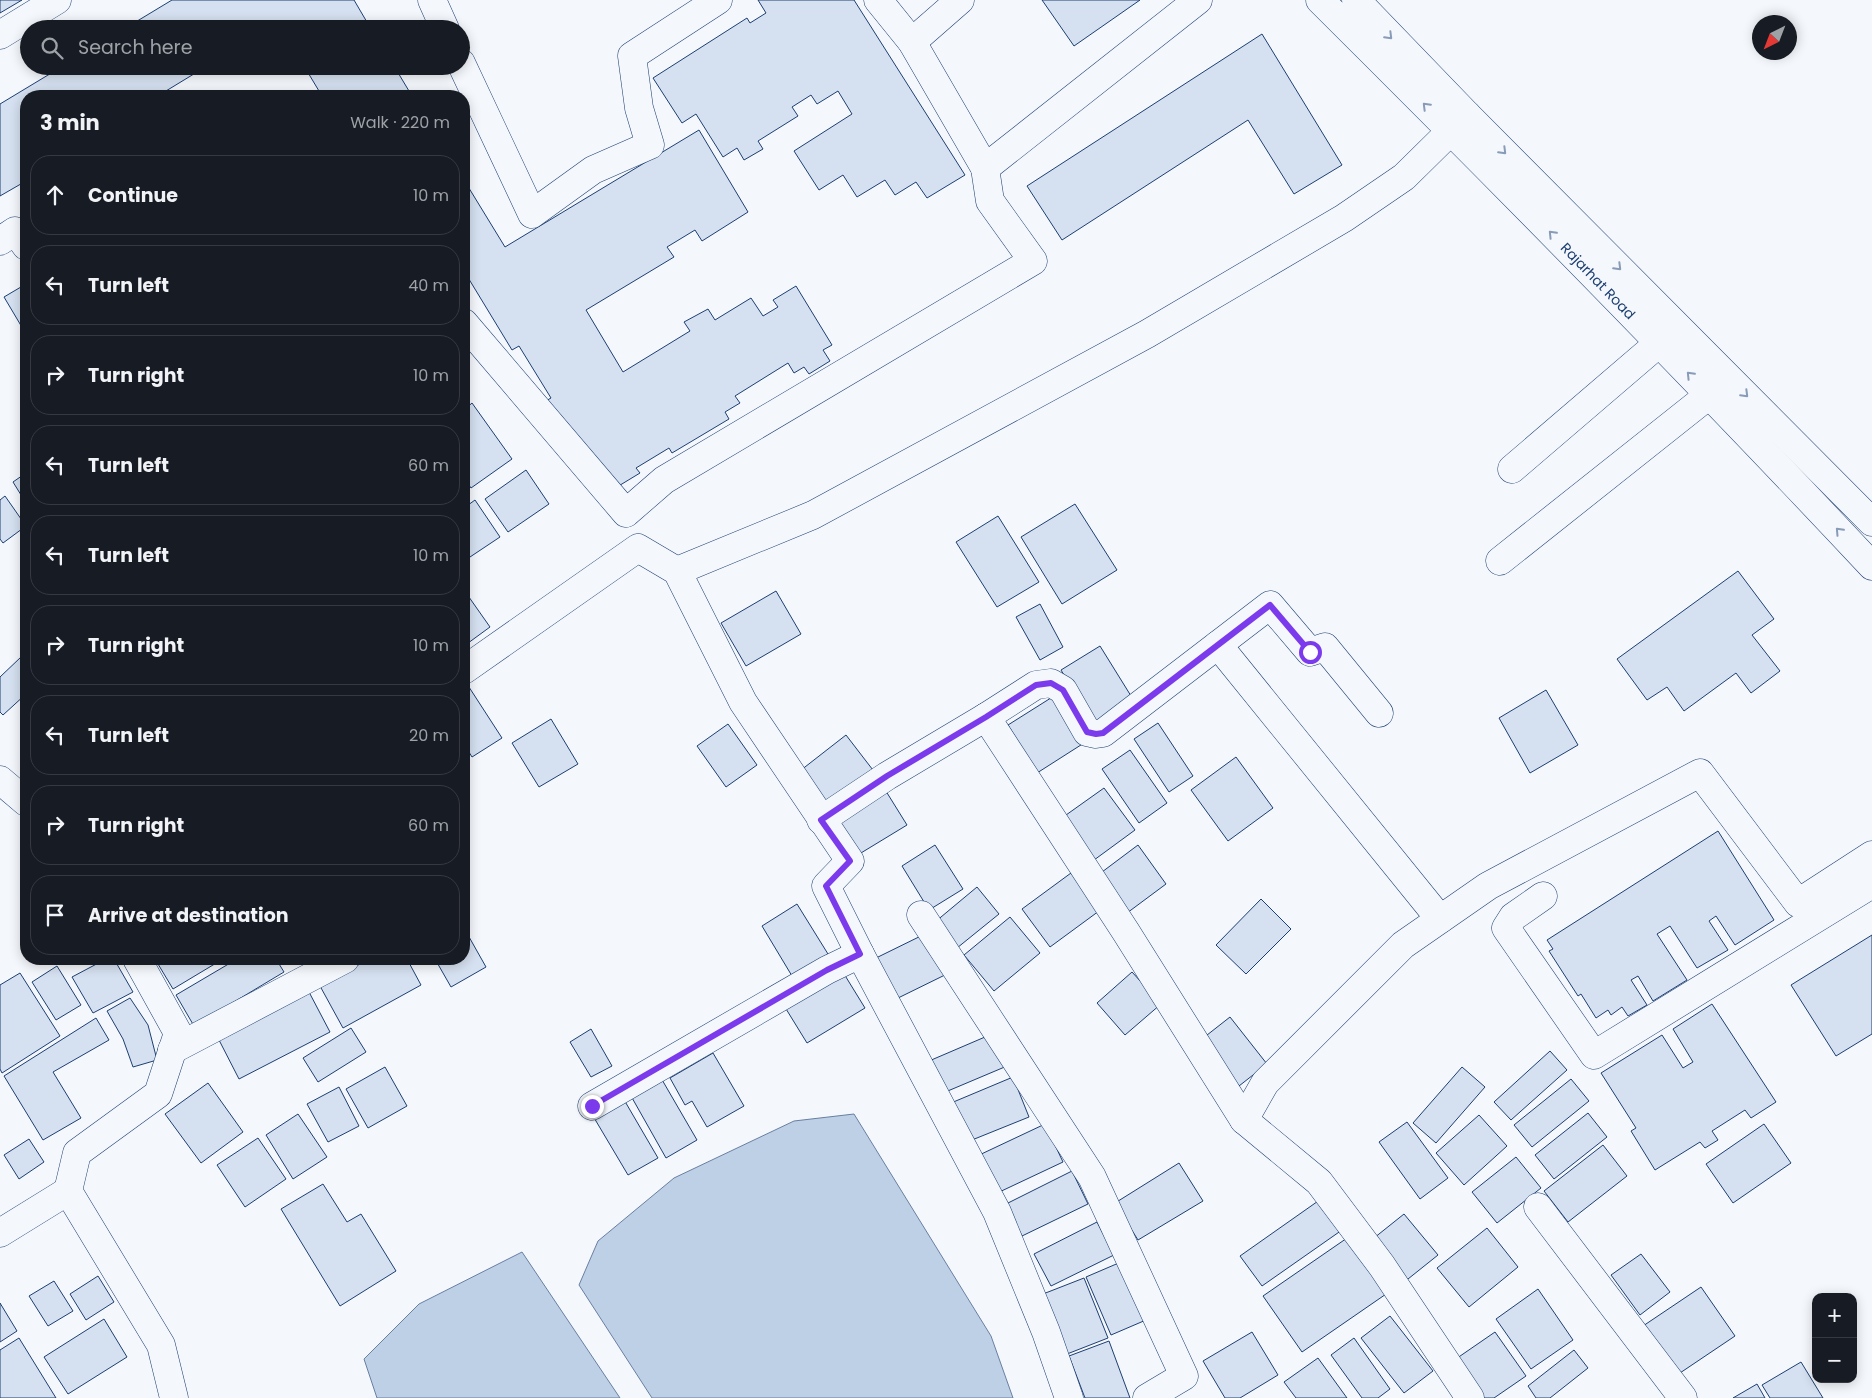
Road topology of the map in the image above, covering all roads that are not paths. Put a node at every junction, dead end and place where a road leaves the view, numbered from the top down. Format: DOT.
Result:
graph roads {
  1 [pos="56,0"];
  2 [pos="432,0"];
  3 [pos="718,0"];
  4 [pos="878,0"];
  5 [pos="960,0"];
  6 [pos="1198,0"];
  7 [pos="1320,0"];
  8 [pos="1356,0"];
  9 [pos="24,20"];
  10 [pos="441,20"];
  11 [pos="20,22"];
  12 [pos="0,35"];
  13 [pos="912,42"];
  14 [pos="467,75"];
  15 [pos="1459,123"];
  16 [pos="986,168"];
  17 [pos="20,238"];
  18 [pos="0,241"];
  19 [pos="470,330"];
  20 [pos="1659,343"];
  21 [pos="1709,394"];
  22 [pos="1512,468"];
  23 [pos="626,513"];
  24 [pos="1872,522"];
  25 [pos="638,548"];
  26 [pos="1500,561"];
  27 [pos="1872,566"];
  28 [pos="677,571"];
  29 [pos="1218,645"];
  30 [pos="470,666"];
  31 [pos="1379,713"];
  32 [pos="986,717"];
  33 [pos="0,780"];
  34 [pos="20,797"];
  35 [pos="821,820"];
  36 [pos="1872,855"];
  37 [pos="1872,884"];
  38 [pos="1543,896"];
  39 [pos="922,914"];
  40 [pos="1440,919"];
  41 [pos="860,954"];
  42 [pos="140,965"];
  43 [pos="334,965"];
  44 [pos="172,1050"];
  45 [pos="592,1106"];
  46 [pos="1244,1120"];
  47 [pos="68,1191"];
  48 [pos="1538,1207"];
  49 [pos="0,1233"];
  50 [pos="174,1398"];
  51 [pos="1069,1398"];
  52 [pos="1147,1398"];
  53 [pos="1470,1398"];
  54 [pos="1682,1398"];
  1 -- 9 [label="street"];
  2 -- 10 [label="street"];
  3 -- 14 [label="street"];
  4 -- 13 [label="street"];
  5 -- 13 [label="street"];
  6 -- 16 [label="street"];
  15 -- 7 [label="street, Rajarhat Road, one-way"];
  8 -- 15 [label="street, Rajarhat Road, one-way"];
  11 -- 12 [label="street"];
  13 -- 16 [label="street"];
  20 -- 15 [label="street, Rajarhat Road, one-way"];
  15 -- 24 [label="street, Rajarhat Road, one-way"];
  15 -- 28 [label="street"];
  16 -- 23 [label="street"];
  17 -- 18 [label="street"];
  19 -- 23 [label="street"];
  21 -- 20 [label="street, Rajarhat Road, one-way"];
  20 -- 22 [label="street"];
  21 -- 26 [label="street"];
  27 -- 21 [label="street, Rajarhat Road, one-way"];
  23 -- 25 [label="street"];
  25 -- 28 [label="street"];
  25 -- 30 [label="street"];
  28 -- 35 [label="street"];
  29 -- 31 [label="street"];
  29 -- 32 [label="street"];
  29 -- 40 [label="street"];
  32 -- 35 [label="street"];
  32 -- 46 [label="street"];
  33 -- 34 [label="street"];
  35 -- 41 [label="street"];
  36 -- 40 [label="street"];
  37 -- 38 [label="street"];
  39 -- 52 [label="street"];
  40 -- 46 [label="street"];
  41 -- 45 [label="street"];
  41 -- 51 [label="street"];
  42 -- 44 [label="street"];
  43 -- 44 [label="street"];
  44 -- 47 [label="street"];
  46 -- 53 [label="street"];
  47 -- 49 [label="street"];
  47 -- 50 [label="street"];
  48 -- 54 [label="street"];
}
